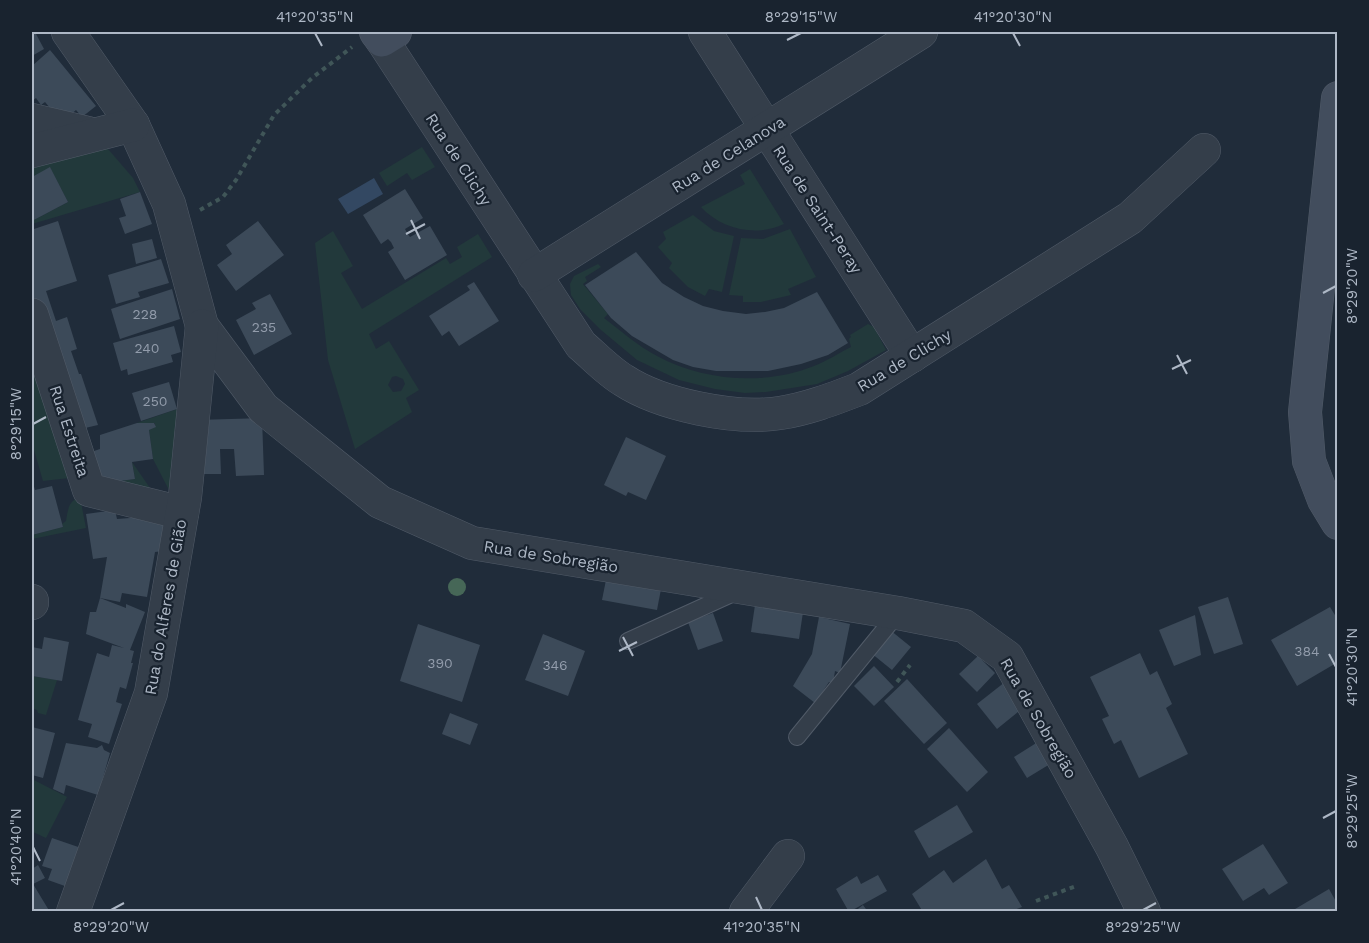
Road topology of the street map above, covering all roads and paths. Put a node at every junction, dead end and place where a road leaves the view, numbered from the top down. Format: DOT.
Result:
graph roads {
  1 [pos="68,32"];
  2 [pos="705,32"];
  3 [pos="921,32"];
  4 [pos="377,37"];
  5 [pos="1338,98"];
  6 [pos="32,120"];
  7 [pos="132,125"];
  8 [pos="767,129"];
  9 [pos="92,134"];
  10 [pos="1204,150"];
  11 [pos="32,151"];
  12 [pos="192,215"];
  13 [pos="534,275"];
  14 [pos="32,315"];
  15 [pos="202,326"];
  16 [pos="912,356"];
  17 [pos="182,513"];
  18 [pos="1338,523"];
  19 [pos="744,588"];
  20 [pos="898,613"];
  21 [pos="628,641"];
  22 [pos="910,665"];
  23 [pos="897,682"];
  24 [pos="798,737"];
  25 [pos="788,856"];
  26 [pos="1076,886"];
  27 [pos="1036,901"];
  28 [pos="73,912"];
  29 [pos="746,912"];
  30 [pos="1144,912"];
  1 -- 7 [label="street, Rua de Sobregião"];
  2 -- 8 [label="street, Rua de Saint-Peray"];
  3 -- 8 [label="street, Rua de Celanova"];
  4 -- 12 [label="path"];
  4 -- 13 [label="street, Rua de Clichy"];
  5 -- 18 [label="street"];
  6 -- 9 [label="street"];
  7 -- 9 [label="street"];
  7 -- 15 [label="street, Rua de Sobregião"];
  8 -- 13 [label="street, Rua de Celanova"];
  8 -- 16 [label="street, Rua de Saint-Peray"];
  9 -- 11 [label="street"];
  10 -- 16 [label="street, Rua de Clichy"];
  13 -- 16 [label="street, Rua de Clichy"];
  14 -- 17 [label="street, Rua Estreita"];
  15 -- 17 [label="street, Rua do Alferes de Gião"];
  15 -- 19 [label="street, Rua de Sobregião"];
  17 -- 28 [label="street, Rua do Alferes de Gião"];
  19 -- 20 [label="street, Rua de Sobregião"];
  19 -- 21 [label="lane"];
  20 -- 24 [label="lane"];
  20 -- 30 [label="street, Rua de Sobregião"];
  22 -- 23 [label="path"];
  25 -- 29 [label="street"];
  26 -- 27 [label="path"];
}
